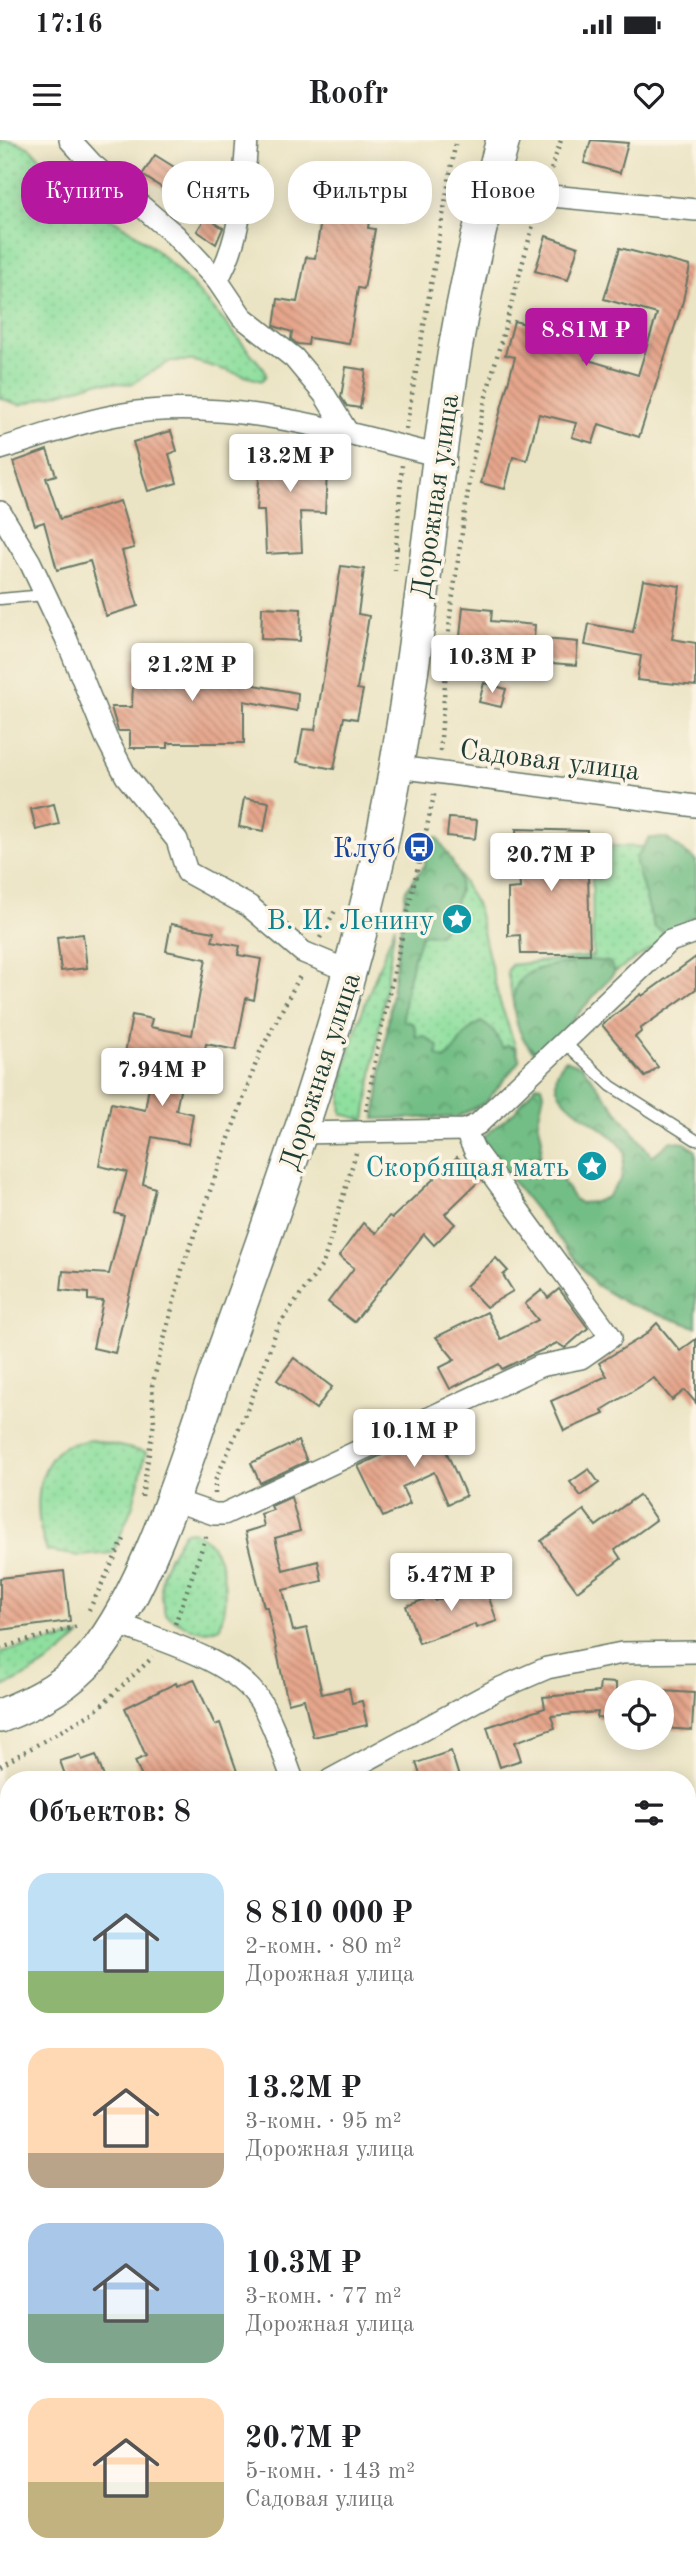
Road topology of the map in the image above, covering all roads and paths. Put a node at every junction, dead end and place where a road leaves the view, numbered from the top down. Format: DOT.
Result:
graph roads {
  1 [pos="70,140"];
  2 [pos="247,140"];
  3 [pos="503,140"];
  4 [pos="497,161"];
  5 [pos="559,197"];
  6 [pos="696,210"];
  7 [pos="481,224"];
  8 [pos="217,280"];
  9 [pos="348,433"];
  10 [pos="0,449"];
  11 [pos="440,456"];
  12 [pos="0,512"];
  13 [pos="396,548"];
  14 [pos="395,574"];
  15 [pos="45,595"];
  16 [pos="0,599"];
  17 [pos="397,767"];
  18 [pos="696,806"];
  19 [pos="340,901"];
  20 [pos="696,932"];
  21 [pos="311,956"];
  22 [pos="351,972"];
  23 [pos="565,1043"];
  24 [pos="465,1130"];
  25 [pos="299,1133"];
  26 [pos="696,1140"];
  27 [pos="155,1503"];
  28 [pos="130,1528"];
  29 [pos="116,1623"];
  30 [pos="0,1648"];
  31 [pos="696,1652"];
  32 [pos="0,1716"];
  33 [pos="289,1771"];
  34 [pos="347,1771"];
  1 -- 8 [label="street"];
  2 -- 8 [label="street"];
  3 -- 4 [label="main road, Дорожная улица"];
  5 -- 6 [label="street"];
  7 -- 11 [label="main road, Дорожная улица"];
  8 -- 9 [label="street"];
  9 -- 10 [label="street"];
  9 -- 11 [label="street"];
  11 -- 17 [label="main road, Дорожная улица"];
  12 -- 15 [label="street"];
  13 -- 14 [label="path"];
  15 -- 16 [label="lane"];
  15 -- 21 [label="street"];
  17 -- 18 [label="street, Садовая улица"];
  17 -- 22 [label="main road, Дорожная улица"];
  19 -- 21 [label="path"];
  20 -- 23 [label="street"];
  21 -- 22 [label="street"];
  21 -- 27 [label="path"];
  22 -- 25 [label="main road, Дорожная улица"];
  23 -- 24 [label="street"];
  23 -- 26 [label="lane"];
  24 -- 25 [label="street"];
  24 -- 27 [label="street"];
  25 -- 27 [label="main road, Дорожная улица"];
  27 -- 29 [label="main road, Дорожная улица"];
  28 -- 30 [label="path"];
  29 -- 32 [label="main road, Дорожная улица"];
  29 -- 33 [label="street"];
  31 -- 34 [label="street"];
}
